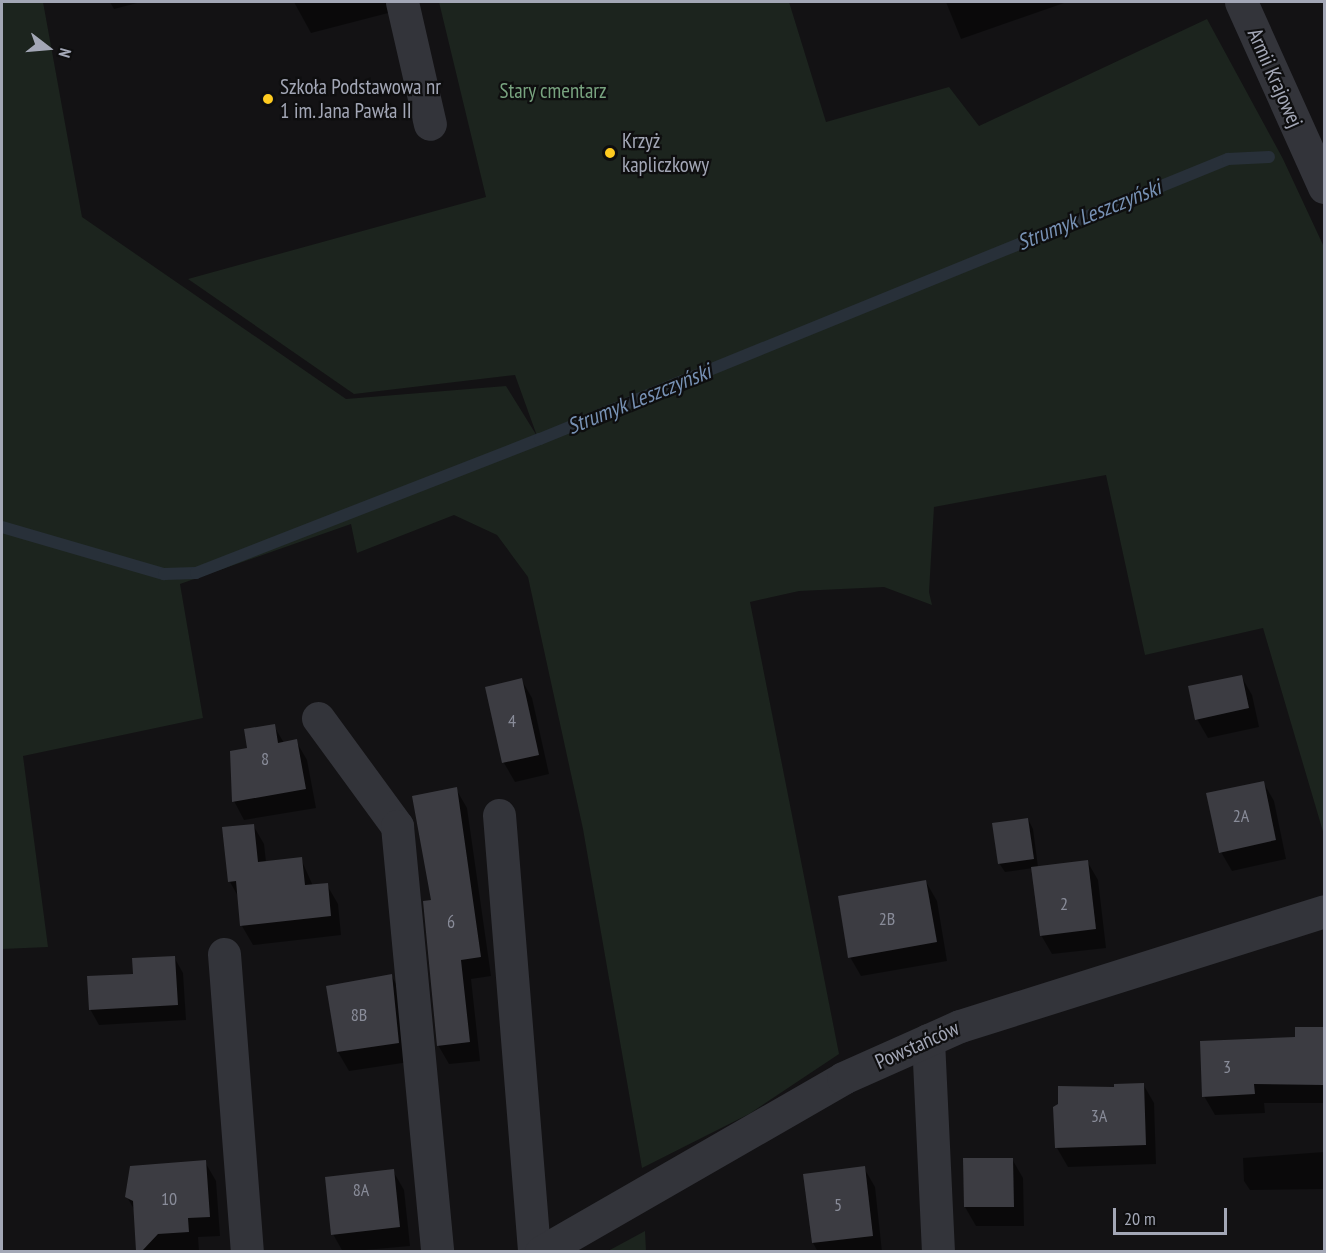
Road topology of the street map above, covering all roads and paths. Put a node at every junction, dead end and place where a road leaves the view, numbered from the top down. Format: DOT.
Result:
graph roads {
  1 [pos="402,2"];
  2 [pos="1241,2"];
  3 [pos="430,124"];
  4 [pos="1324,187"];
  5 [pos="318,718"];
  6 [pos="499,815"];
  7 [pos="1324,911"];
  8 [pos="224,954"];
  9 [pos="928,1040"];
  10 [pos="247,1251"];
  11 [pos="437,1251"];
  12 [pos="534,1251"];
  13 [pos="541,1251"];
  14 [pos="938,1251"];
  1 -- 3 [label="street"];
  2 -- 4 [label="street, Armii Krajowej"];
  5 -- 11 [label="street"];
  6 -- 12 [label="street"];
  7 -- 9 [label="street, Powstańców"];
  8 -- 10 [label="street"];
  9 -- 13 [label="street, Powstańców"];
  9 -- 14 [label="street"];
}
